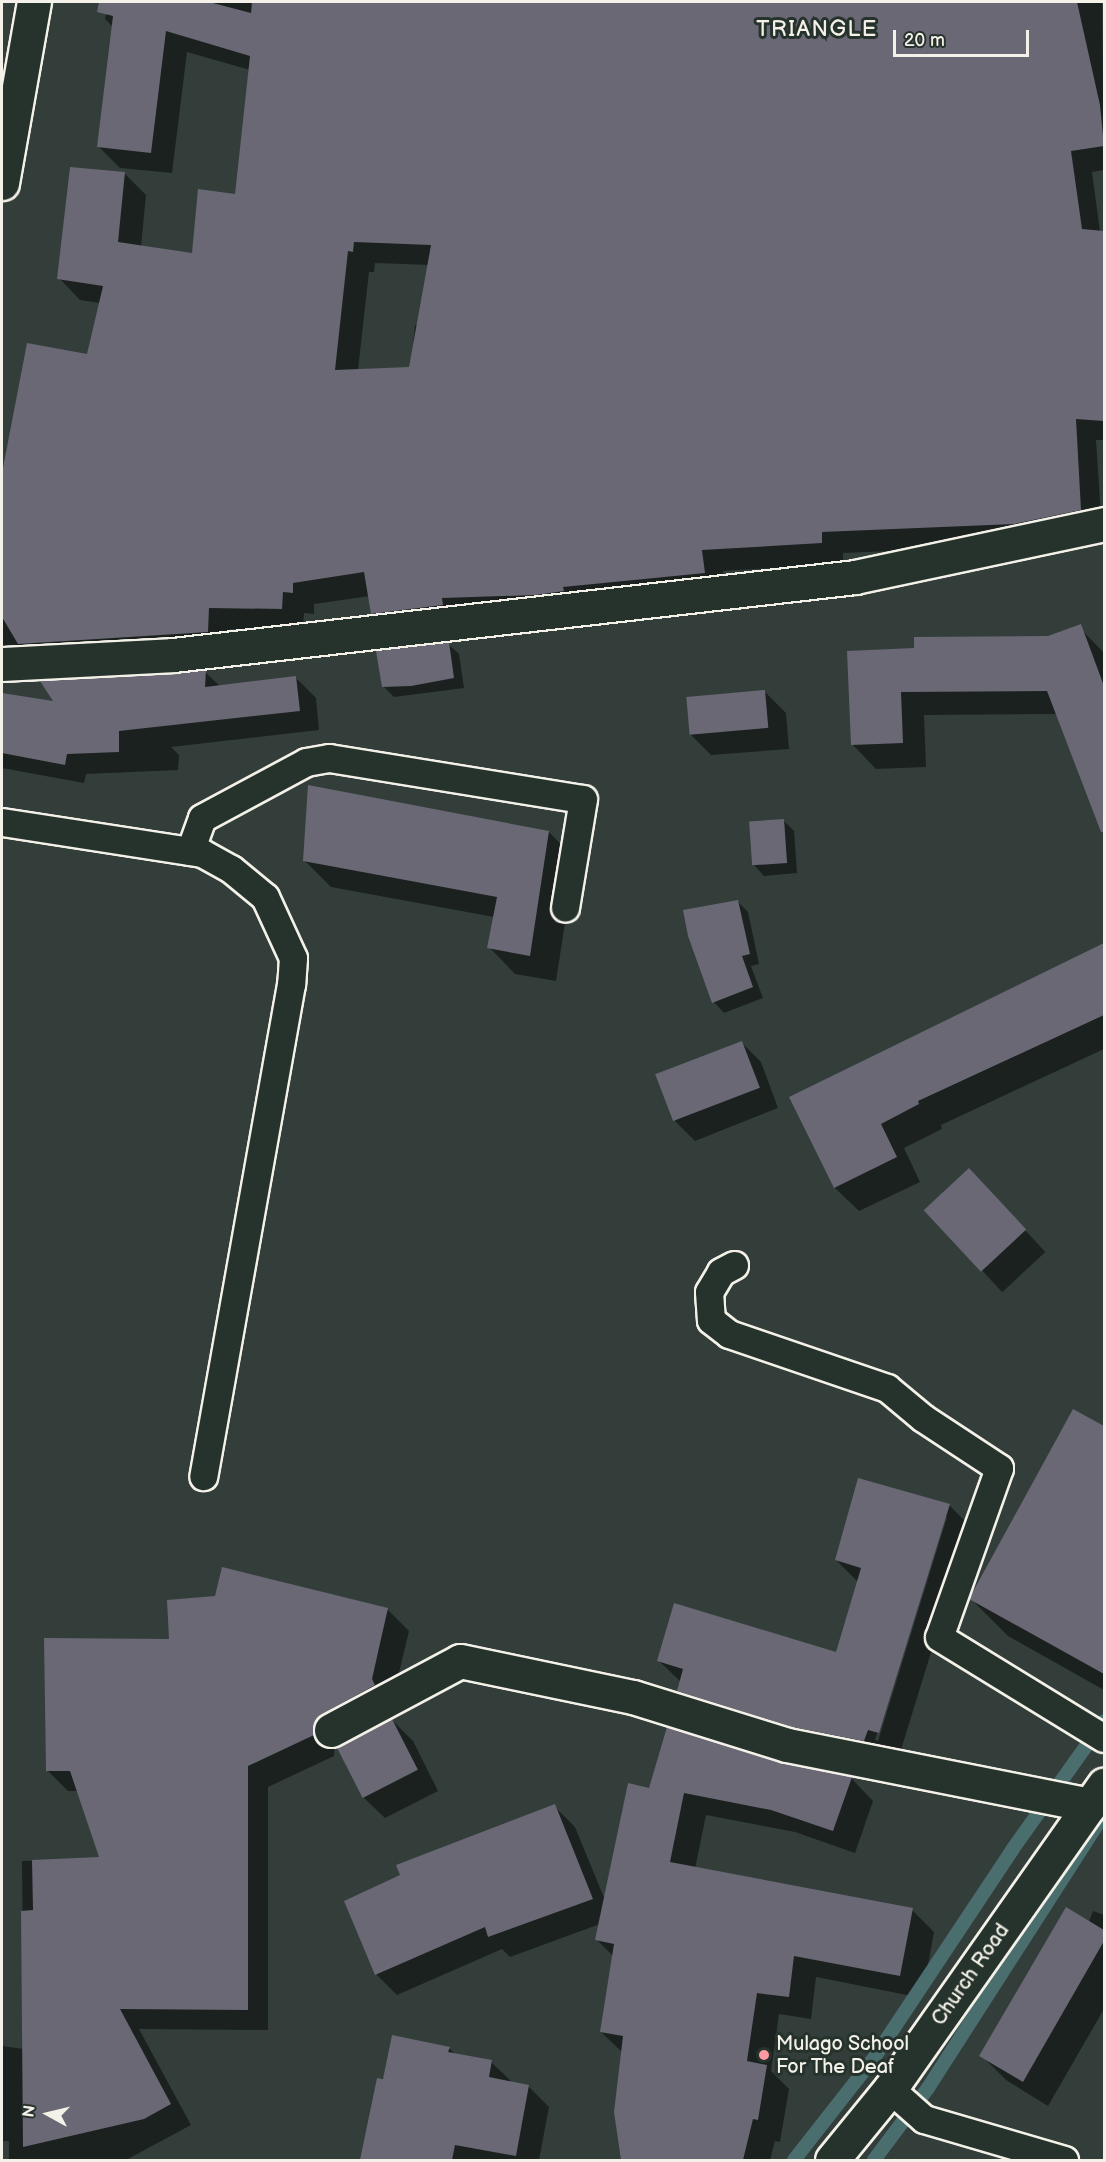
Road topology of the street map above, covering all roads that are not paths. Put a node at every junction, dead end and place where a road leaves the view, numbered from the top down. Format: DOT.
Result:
graph roads {
  1 [pos="33,2"];
  2 [pos="2,183"];
  3 [pos="1104,524"];
  4 [pos="2,664"];
  5 [pos="2,822"];
  6 [pos="190,850"];
  7 [pos="565,908"];
  8 [pos="734,1265"];
  9 [pos="203,1476"];
  10 [pos="331,1730"];
  11 [pos="1104,1738"];
  12 [pos="1097,1795"];
  13 [pos="890,2089"];
  14 [pos="832,2160"];
  15 [pos="1064,2160"];
  1 -- 2 [label="street"];
  3 -- 4 [label="street"];
  5 -- 6 [label="lane"];
  6 -- 7 [label="lane"];
  6 -- 9 [label="lane"];
  8 -- 11 [label="lane"];
  10 -- 12 [label="street"];
  12 -- 13 [label="street, Church Road"];
  13 -- 14 [label="street, Church Road"];
  13 -- 15 [label="lane"];
}
